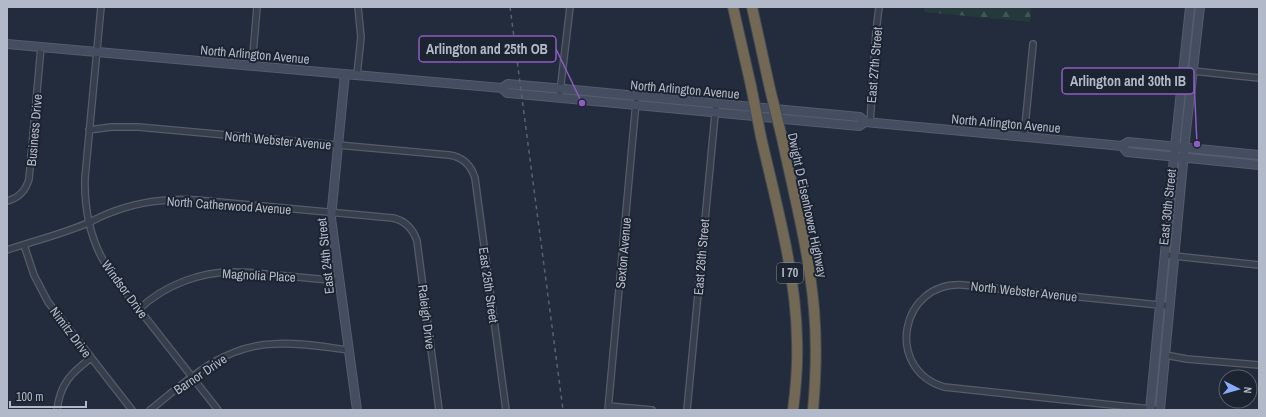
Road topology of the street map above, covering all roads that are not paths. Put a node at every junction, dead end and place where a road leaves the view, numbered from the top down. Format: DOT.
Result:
graph roads {
  1 [pos="101,7"];
  2 [pos="257,7"];
  3 [pos="358,7"];
  4 [pos="362,7"];
  5 [pos="570,7"];
  6 [pos="733,7"];
  7 [pos="752,7"];
  8 [pos="879,7"];
  9 [pos="1190,7"];
  10 [pos="1200,7"];
  11 [pos="7,44"];
  12 [pos="1033,44"];
  13 [pos="41,47"];
  14 [pos="97,52"];
  15 [pos="252,66"];
  16 [pos="1193,71"];
  17 [pos="345,74"];
  18 [pos="357,75"];
  19 [pos="1259,78"];
  20 [pos="502,88"];
  21 [pos="560,89"];
  22 [pos="637,96"];
  23 [pos="559,98"];
  24 [pos="716,104"];
  25 [pos="636,106"];
  26 [pos="715,113"];
  27 [pos="867,122"];
  28 [pos="89,130"];
  29 [pos="1024,137"];
  30 [pos="338,145"];
  31 [pos="1122,146"];
  32 [pos="1175,147"];
  33 [pos="1185,148"];
  34 [pos="1259,155"];
  35 [pos="1174,156"];
  36 [pos="1184,157"];
  37 [pos="466,162"];
  38 [pos="1259,165"];
  39 [pos="7,201"];
  40 [pos="332,212"];
  41 [pos="88,223"];
  42 [pos="409,226"];
  43 [pos="24,245"];
  44 [pos="7,250"];
  45 [pos="1165,255"];
  46 [pos="1174,256"];
  47 [pos="1259,265"];
  48 [pos="340,281"];
  49 [pos="1160,305"];
  50 [pos="1169,306"];
  51 [pos="139,309"];
  52 [pos="349,350"];
  53 [pos="1165,356"];
  54 [pos="91,358"];
  55 [pos="1259,365"];
  56 [pos="192,377"];
  57 [pos="608,408"];
  58 [pos="57,410"];
  59 [pos="132,410"];
  60 [pos="150,410"];
  61 [pos="218,410"];
  62 [pos="357,410"];
  63 [pos="439,410"];
  64 [pos="506,410"];
  65 [pos="652,410"];
  66 [pos="687,410"];
  67 [pos="794,410"];
  68 [pos="813,410"];
  69 [pos="1150,410"];
  70 [pos="1160,410"];
  1 -- 14 [label="street, Windsor Drive"];
  2 -- 15 [label="street"];
  3 -- 4 [label="street"];
  3 -- 18 [label="street"];
  5 -- 21 [label="street"];
  6 -- 67 [label="highway, I 70, bridge"];
  7 -- 68 [label="highway, Dwight D Eisenhower Highway / I 70, bridge"];
  8 -- 27 [label="street, East 27th Street"];
  9 -- 32 [label="main road, East 30th Street"];
  10 -- 16 [label="main road, East 30th Street"];
  11 -- 13 [label="main road, North Arlington Avenue"];
  12 -- 29 [label="street"];
  13 -- 14 [label="main road, North Arlington Avenue"];
  13 -- 39 [label="street, Business Drive"];
  14 -- 15 [label="main road, North Arlington Avenue"];
  14 -- 28 [label="street, Windsor Drive"];
  15 -- 17 [label="main road, North Arlington Avenue"];
  16 -- 19 [label="street"];
  16 -- 33 [label="main road, East 30th Street"];
  17 -- 18 [label="main road, North Arlington Avenue"];
  17 -- 30 [label="main road, East 24th Street"];
  18 -- 20 [label="main road, North Arlington Avenue"];
  20 -- 21 [label="main road, North Arlington Avenue"];
  20 -- 23 [label="main road, North Arlington Avenue"];
  21 -- 22 [label="main road, North Arlington Avenue"];
  21 -- 23 [label="street"];
  22 -- 24 [label="main road, North Arlington Avenue"];
  22 -- 25 [label="street, Sexton Avenue"];
  23 -- 25 [label="main road, North Arlington Avenue"];
  24 -- 26 [label="street, East 26th Street"];
  24 -- 27 [label="main road, North Arlington Avenue"];
  25 -- 26 [label="main road, North Arlington Avenue"];
  25 -- 57 [label="street, Sexton Avenue"];
  26 -- 27 [label="main road, North Arlington Avenue"];
  26 -- 66 [label="street, East 26th Street"];
  27 -- 29 [label="main road, North Arlington Avenue"];
  28 -- 30 [label="street, North Webster Avenue"];
  28 -- 41 [label="street, Windsor Drive"];
  29 -- 31 [label="main road, North Arlington Avenue"];
  30 -- 37 [label="street, North Webster Avenue"];
  30 -- 40 [label="main road, East 24th Street"];
  31 -- 32 [label="main road, North Arlington Avenue"];
  31 -- 35 [label="main road, North Arlington Avenue"];
  32 -- 33 [label="main road, North Arlington Avenue"];
  32 -- 35 [label="main road, East 30th Street"];
  33 -- 34 [label="main road, North Arlington Avenue"];
  33 -- 36 [label="main road, East 30th Street"];
  35 -- 36 [label="main road, North Arlington Avenue"];
  35 -- 45 [label="main road, East 30th Street"];
  36 -- 38 [label="main road, North Arlington Avenue"];
  36 -- 46 [label="main road, East 30th Street"];
  37 -- 64 [label="street, East 25th Street"];
  40 -- 41 [label="street, North Catherwood Avenue"];
  40 -- 42 [label="street, North Catherwood Avenue"];
  40 -- 48 [label="main road, East 24th Street"];
  41 -- 43 [label="street, North Catherwood Avenue"];
  41 -- 51 [label="street, Windsor Drive"];
  42 -- 63 [label="street, Raleigh Drive"];
  43 -- 44 [label="street, North Catherwood Avenue"];
  43 -- 54 [label="street, Nimitz Drive"];
  45 -- 46 [label="street"];
  45 -- 49 [label="main road, East 30th Street"];
  46 -- 47 [label="street"];
  46 -- 50 [label="main road, East 30th Street"];
  48 -- 51 [label="street, Magnolia Place"];
  48 -- 52 [label="main road, East 24th Street"];
  49 -- 50 [label="street, North Webster Avenue"];
  49 -- 69 [label="main road, East 30th Street"];
  49 -- 69 [label="street, North Webster Avenue"];
  50 -- 53 [label="main road, East 30th Street"];
  51 -- 56 [label="street, Windsor Drive"];
  52 -- 56 [label="street, Barnor Drive"];
  52 -- 62 [label="main road, East 24th Street"];
  53 -- 55 [label="street"];
  53 -- 70 [label="main road, East 30th Street"];
  54 -- 58 [label="street"];
  54 -- 59 [label="street, Nimitz Drive"];
  56 -- 60 [label="street, Barnor Drive"];
  56 -- 61 [label="street, Windsor Drive"];
  57 -- 65 [label="street"];
  69 -- 70 [label="street"];
}
